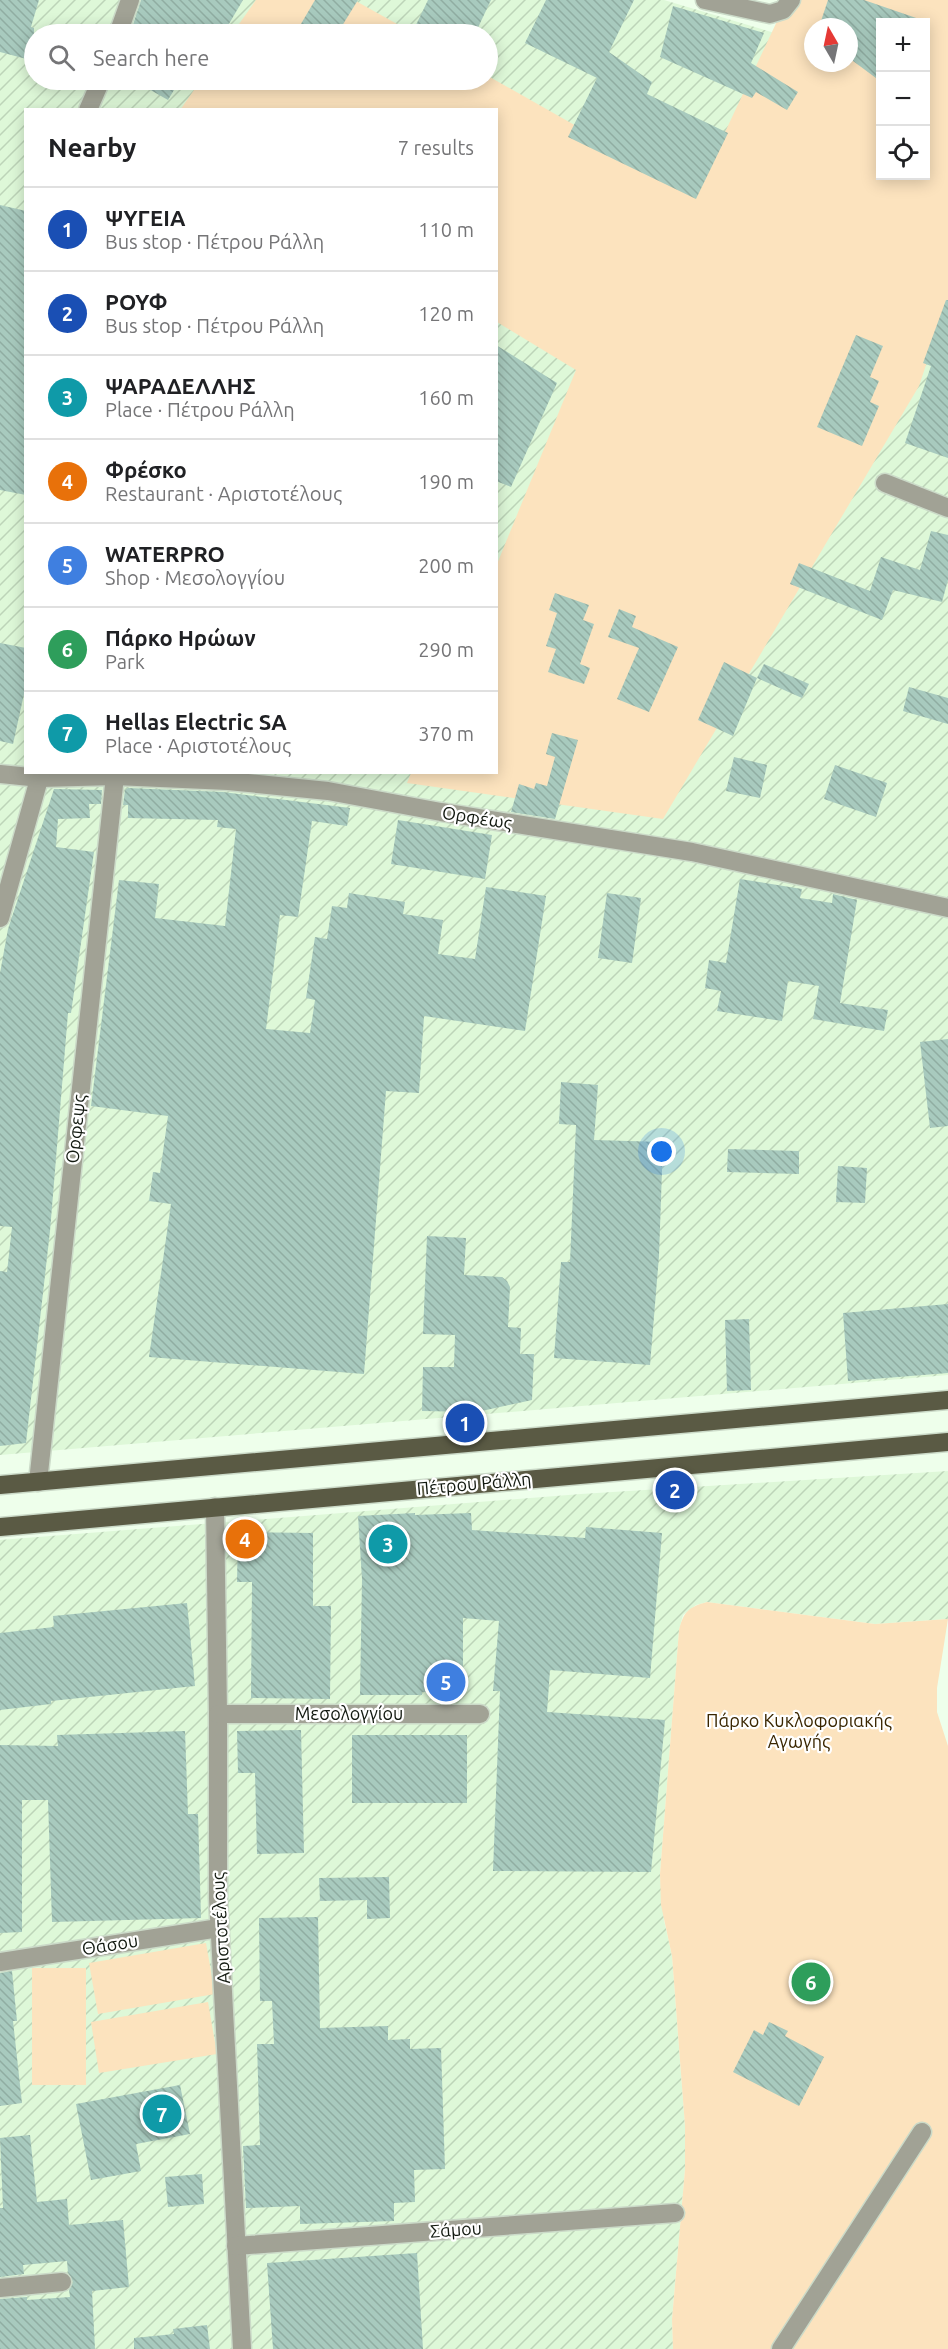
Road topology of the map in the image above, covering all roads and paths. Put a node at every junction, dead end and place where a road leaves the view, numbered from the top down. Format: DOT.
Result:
graph roads {
  1 [pos="130,0"];
  2 [pos="705,0"];
  3 [pos="791,0"];
  4 [pos="122,24"];
  5 [pos="97,90"];
  6 [pos="89,108"];
  7 [pos="885,483"];
  8 [pos="948,508"];
  9 [pos="0,774"];
  10 [pos="40,775"];
  11 [pos="115,776"];
  12 [pos="948,908"];
  13 [pos="0,918"];
  14 [pos="948,1400"];
  15 [pos="948,1442"];
  16 [pos="38,1482"];
  17 [pos="0,1485"];
  18 [pos="215,1507"];
  19 [pos="0,1527"];
  20 [pos="218,1714"];
  21 [pos="480,1714"];
  22 [pos="219,1928"];
  23 [pos="0,1962"];
  24 [pos="922,2132"];
  25 [pos="675,2213"];
  26 [pos="237,2246"];
  27 [pos="62,2282"];
  28 [pos="0,2288"];
  29 [pos="242,2349"];
  30 [pos="780,2349"];
  1 -- 4 [label="street"];
  2 -- 3 [label="street"];
  5 -- 6 [label="street"];
  7 -- 8 [label="street"];
  9 -- 10 [label="street, Ορφέως"];
  10 -- 11 [label="street, Ορφέως"];
  10 -- 13 [label="street"];
  11 -- 12 [label="street, Ορφέως"];
  11 -- 16 [label="street, Ορφεψς"];
  14 -- 16 [label="main road"];
  15 -- 18 [label="main road, Πέτρου Ράλλη"];
  16 -- 17 [label="main road"];
  18 -- 19 [label="main road, Πέτρου Ράλλη"];
  18 -- 20 [label="street, Αριστοτέλους"];
  20 -- 21 [label="street, Μεσολογγίου"];
  20 -- 22 [label="street, Αριστοτέλους"];
  22 -- 23 [label="street, Θάσου"];
  22 -- 26 [label="street, Αριστοτέλους"];
  24 -- 30 [label="street"];
  25 -- 26 [label="street, Σάμου"];
  26 -- 29 [label="street, Αριστοτέλους"];
  27 -- 28 [label="street"];
}
